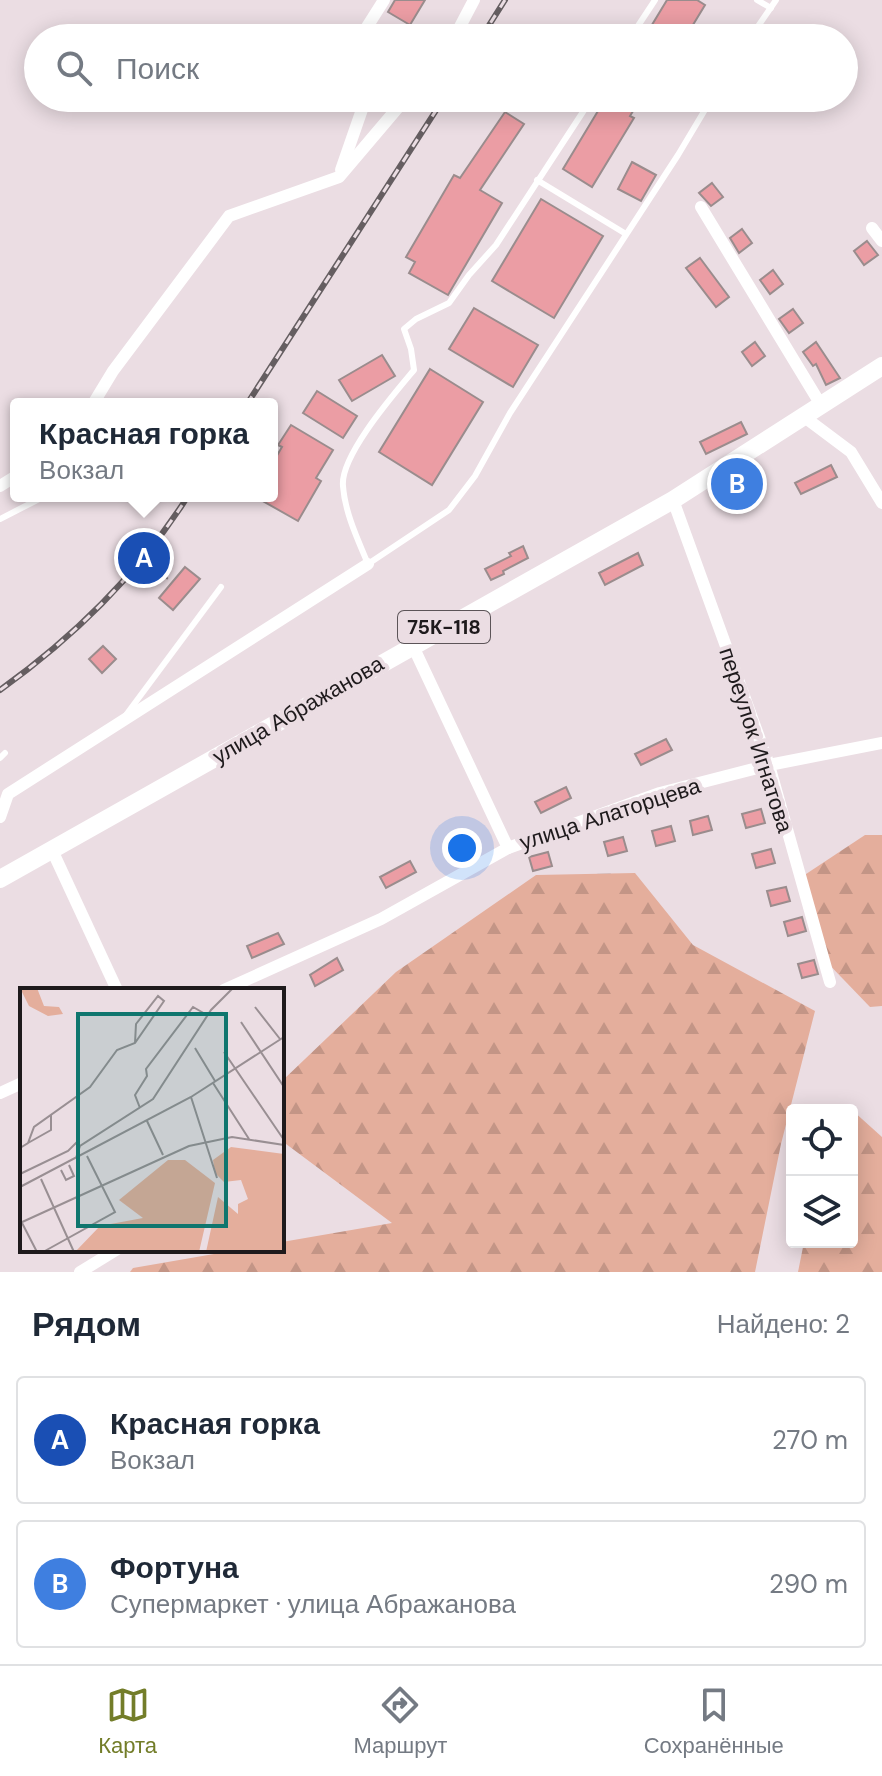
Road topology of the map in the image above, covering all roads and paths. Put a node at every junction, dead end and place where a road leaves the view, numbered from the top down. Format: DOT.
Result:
graph roads {
  1 [pos="384,0"];
  2 [pos="474,0"];
  3 [pos="655,0"];
  4 [pos="757,0"];
  5 [pos="776,0"];
  6 [pos="771,8"];
  7 [pos="369,24"];
  8 [pos="461,24"];
  9 [pos="639,24"];
  10 [pos="760,24"];
  11 [pos="361,112"];
  12 [pos="394,112"];
  13 [pos="583,112"];
  14 [pos="703,112"];
  15 [pos="339,177"];
  16 [pos="537,180"];
  17 [pos="701,207"];
  18 [pos="872,228"];
  19 [pos="626,234"];
  20 [pos="882,241"];
  21 [pos="882,366"];
  22 [pos="97,398"];
  23 [pos="821,405"];
  24 [pos="803,416"];
  25 [pos="673,500"];
  26 [pos="33,502"];
  27 [pos="882,503"];
  28 [pos="0,519"];
  29 [pos="149,564"];
  30 [pos="368,564"];
  31 [pos="168,579"];
  32 [pos="221,587"];
  33 [pos="412,644"];
  34 [pos="124,717"];
  35 [pos="882,743"];
  36 [pos="769,765"];
  37 [pos="0,817"];
  38 [pos="508,848"];
  39 [pos="52,850"];
  40 [pos="0,879"];
  41 [pos="830,982"];
  42 [pos="116,988"];
  43 [pos="228,988"];
  44 [pos="20,1084"];
  45 [pos="0,1093"];
  46 [pos="113,1252"];
  47 [pos="80,1272"];
  1 -- 7 [label="street"];
  2 -- 8 [label="street"];
  3 -- 9 [label="lane"];
  4 -- 6 [label="lane"];
  5 -- 6 [label="lane"];
  6 -- 10 [label="lane"];
  11 -- 15 [label="street"];
  12 -- 15 [label="street"];
  13 -- 16 [label="lane"];
  14 -- 19 [label="lane"];
  15 -- 22 [label="street"];
  16 -- 19 [label="lane"];
  16 -- 30 [label="lane"];
  17 -- 23 [label="street"];
  18 -- 20 [label="street"];
  19 -- 30 [label="lane"];
  21 -- 23 [label="main road, улица Абражанова / 75К-118"];
  23 -- 24 [label="main road, улица Абражанова / 75К-118"];
  24 -- 25 [label="main road, улица Абражанова / 75К-118"];
  24 -- 27 [label="street"];
  25 -- 33 [label="main road, улица Абражанова / 75К-118"];
  25 -- 36 [label="street, переулок Игнатова"];
  26 -- 28 [label="lane"];
  29 -- 31 [label="path"];
  30 -- 34 [label="street"];
  32 -- 34 [label="lane"];
  33 -- 38 [label="street"];
  33 -- 39 [label="main road, улица Абражанова / 75К-118"];
  34 -- 37 [label="street"];
  35 -- 36 [label="street, улица Алаторцева"];
  36 -- 38 [label="street, улица Алаторцева"];
  36 -- 41 [label="street, переулок Игнатова"];
  38 -- 43 [label="street, улица Алаторцева"];
  39 -- 40 [label="main road, улица Абражанова / 75К-118"];
  39 -- 42 [label="street"];
  44 -- 45 [label="street"];
  46 -- 47 [label="street"];
}
